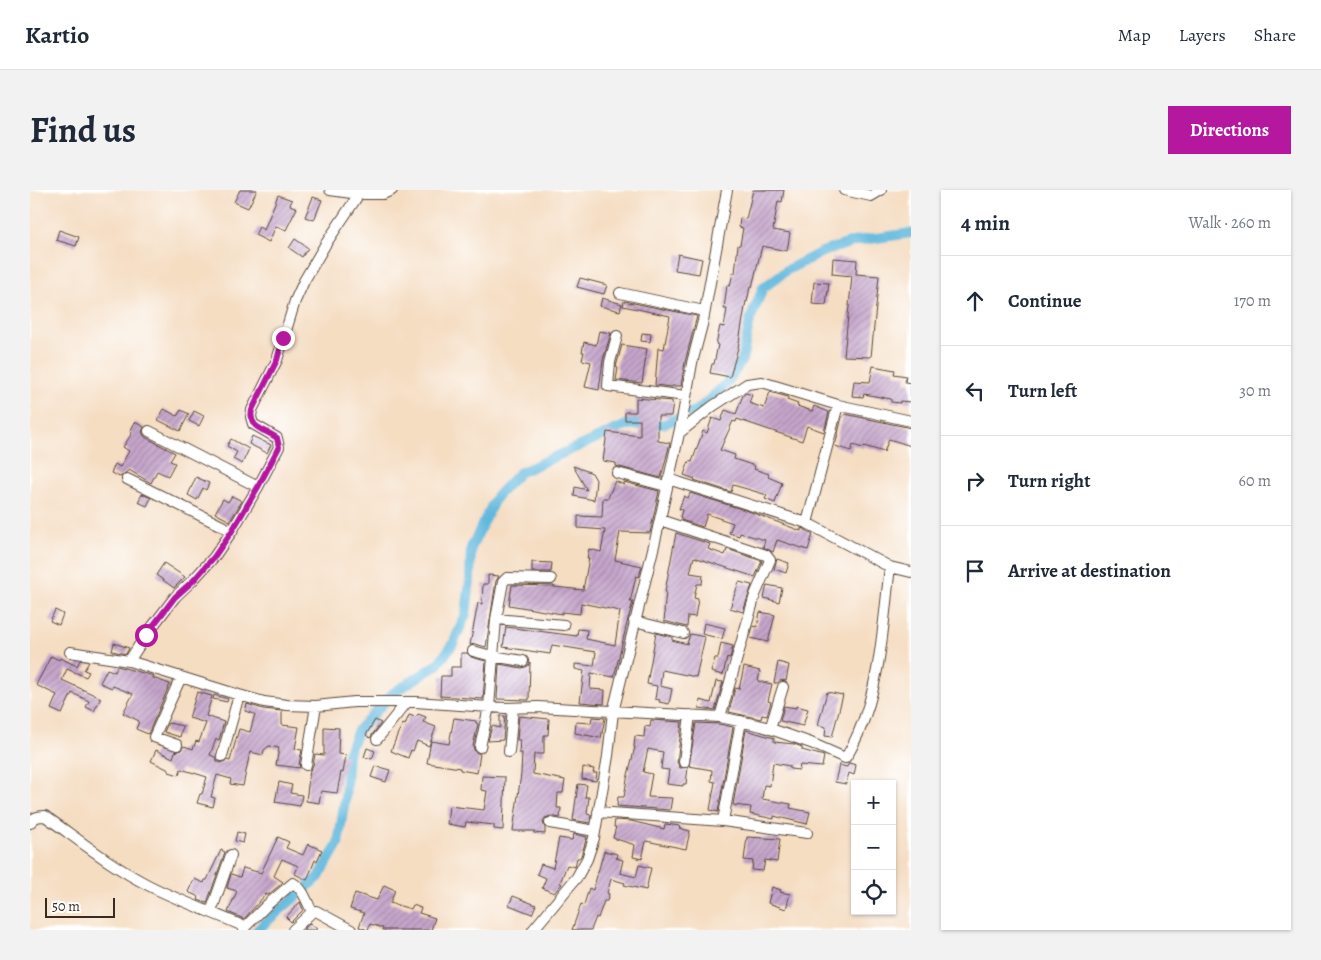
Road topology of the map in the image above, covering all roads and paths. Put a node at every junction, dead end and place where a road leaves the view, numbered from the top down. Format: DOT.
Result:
graph roads {
  1 [pos="330,190"];
  2 [pos="392,190"];
  3 [pos="727,190"];
  4 [pos="844,190"];
  5 [pos="881,190"];
  6 [pos="359,194"];
  7 [pos="620,293"];
  8 [pos="704,311"];
  9 [pos="617,336"];
  10 [pos="686,400"];
  11 [pos="838,405"];
  12 [pos="911,421"];
  13 [pos="149,431"];
  14 [pos="679,433"];
  15 [pos="617,474"];
  16 [pos="127,479"];
  17 [pos="667,482"];
  18 [pos="258,487"];
  19 [pos="660,520"];
  20 [pos="807,524"];
  21 [pos="232,531"];
  22 [pos="890,567"];
  23 [pos="911,572"];
  24 [pos="551,579"];
  25 [pos="496,619"];
  26 [pos="634,621"];
  27 [pos="564,625"];
  28 [pos="684,633"];
  29 [pos="473,651"];
  30 [pos="70,652"];
  31 [pos="492,656"];
  32 [pos="523,660"];
  33 [pos="129,661"];
  34 [pos="181,677"];
  35 [pos="783,687"];
  36 [pos="239,695"];
  37 [pos="407,702"];
  38 [pos="316,706"];
  39 [pos="489,707"];
  40 [pos="514,708"];
  41 [pos="613,712"];
  42 [pos="690,715"];
  43 [pos="720,716"];
  44 [pos="741,721"];
  45 [pos="770,729"];
  46 [pos="377,739"];
  47 [pos="177,745"];
  48 [pos="480,747"];
  49 [pos="509,752"];
  50 [pos="222,756"];
  51 [pos="684,762"];
  52 [pos="306,765"];
  53 [pos="598,812"];
  54 [pos="723,821"];
  55 [pos="30,823"];
  56 [pos="550,824"];
  57 [pos="595,831"];
  58 [pos="807,833"];
  59 [pos="231,855"];
  60 [pos="211,912"];
  61 [pos="312,912"];
  62 [pos="244,929"];
  63 [pos="293,930"];
  64 [pos="351,930"];
  65 [pos="533,930"];
  1 -- 6 [label="street"];
  2 -- 6 [label="street"];
  3 -- 8 [label="street"];
  4 -- 5 [label="street"];
  6 -- 18 [label="street"];
  7 -- 8 [label="street"];
  8 -- 10 [label="street"];
  9 -- 10 [label="street"];
  10 -- 14 [label="street"];
  11 -- 12 [label="street"];
  11 -- 14 [label="street"];
  11 -- 20 [label="street"];
  13 -- 18 [label="street"];
  14 -- 17 [label="street"];
  15 -- 17 [label="street"];
  16 -- 21 [label="street"];
  17 -- 19 [label="street"];
  17 -- 20 [label="street"];
  18 -- 21 [label="street"];
  19 -- 26 [label="street"];
  19 -- 43 [label="street"];
  20 -- 22 [label="street"];
  21 -- 33 [label="street"];
  22 -- 23 [label="street"];
  22 -- 45 [label="street"];
  24 -- 25 [label="street"];
  25 -- 27 [label="street"];
  25 -- 31 [label="street"];
  26 -- 28 [label="street"];
  26 -- 41 [label="street"];
  29 -- 31 [label="street"];
  30 -- 33 [label="street"];
  31 -- 32 [label="street"];
  31 -- 39 [label="street"];
  33 -- 34 [label="street"];
  34 -- 36 [label="street"];
  34 -- 47 [label="street"];
  35 -- 45 [label="street"];
  36 -- 38 [label="street"];
  36 -- 50 [label="street"];
  37 -- 38 [label="street"];
  37 -- 39 [label="street"];
  37 -- 46 [label="street"];
  38 -- 52 [label="street"];
  39 -- 40 [label="street"];
  39 -- 48 [label="street"];
  40 -- 41 [label="street"];
  40 -- 49 [label="street"];
  41 -- 42 [label="street"];
  41 -- 53 [label="street"];
  42 -- 43 [label="street"];
  42 -- 51 [label="street"];
  43 -- 44 [label="street"];
  44 -- 45 [label="street"];
  44 -- 54 [label="street"];
  53 -- 54 [label="street"];
  53 -- 57 [label="street"];
  54 -- 58 [label="street"];
  55 -- 60 [label="street"];
  56 -- 57 [label="street"];
  57 -- 65 [label="street"];
  59 -- 60 [label="street"];
  60 -- 62 [label="street"];
  61 -- 62 [label="street"];
  61 -- 63 [label="street"];
  61 -- 64 [label="street"];
}
